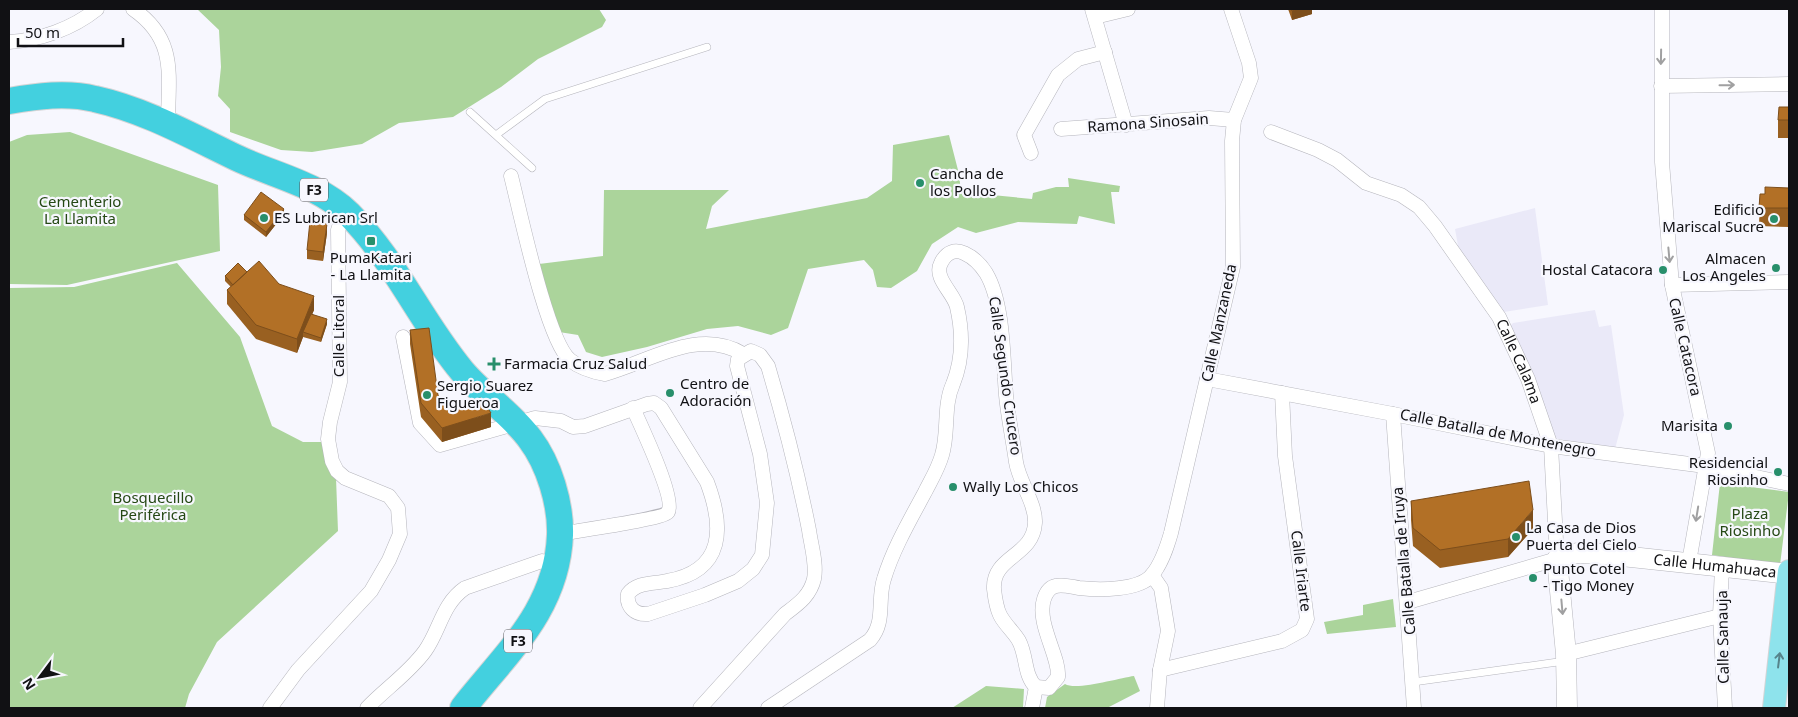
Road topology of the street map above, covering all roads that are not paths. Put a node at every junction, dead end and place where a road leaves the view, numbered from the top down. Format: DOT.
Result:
graph roads {
  1 [pos="98,9"];
  2 [pos="133,9"];
  3 [pos="1128,9"];
  4 [pos="1231,9"];
  5 [pos="1662,9"];
  6 [pos="1093,13"];
  7 [pos="9,42"];
  8 [pos="707,47"];
  9 [pos="1105,52"];
  10 [pos="1789,84"];
  11 [pos="1661,86"];
  12 [pos="9,101"];
  13 [pos="470,112"];
  14 [pos="1234,120"];
  15 [pos="168,125"];
  16 [pos="1126,125"];
  17 [pos="1061,129"];
  18 [pos="1271,132"];
  19 [pos="496,135"];
  20 [pos="1031,152"];
  21 [pos="532,168"];
  22 [pos="511,176"];
  23 [pos="349,214"];
  24 [pos="1789,282"];
  25 [pos="1672,285"];
  26 [pos="403,338"];
  27 [pos="743,354"];
  28 [pos="1206,379"];
  29 [pos="1282,393"];
  30 [pos="633,408"];
  31 [pos="1393,414"];
  32 [pos="517,424"];
  33 [pos="1551,446"];
  34 [pos="1705,466"];
  35 [pos="1789,484"];
  36 [pos="560,534"];
  37 [pos="1557,559"];
  38 [pos="1689,562"];
  39 [pos="556,564"];
  40 [pos="1722,566"];
  41 [pos="1789,573"];
  42 [pos="1152,575"];
  43 [pos="1408,602"];
  44 [pos="1720,616"];
  45 [pos="1566,658"];
  46 [pos="1160,670"];
  47 [pos="1413,682"];
  48 [pos="1036,687"];
  49 [pos="1777,698"];
  50 [pos="270,708"];
  51 [pos="368,708"];
  52 [pos="463,708"];
  53 [pos="700,708"];
  54 [pos="768,708"];
  55 [pos="1032,708"];
  56 [pos="1158,708"];
  57 [pos="1414,708"];
  58 [pos="1566,708"];
  59 [pos="1725,708"];
  1 -- 7 [label="street"];
  2 -- 15 [label="street"];
  3 -- 6 [label="street"];
  4 -- 14 [label="street, Calle Manzaneda"];
  5 -- 11 [label="street, Calle Catacora, one-way"];
  6 -- 9 [label="street"];
  8 -- 19 [label="lane"];
  9 -- 16 [label="street"];
  9 -- 20 [label="street"];
  11 -- 10 [label="street, one-way"];
  11 -- 25 [label="street, Calle Catacora, one-way"];
  12 -- 15 [label="highway, F3"];
  13 -- 19 [label="lane"];
  14 -- 16 [label="street, Ramona Sinosain"];
  14 -- 28 [label="street, Calle Manzaneda"];
  15 -- 23 [label="highway, F3"];
  16 -- 17 [label="street, Ramona Sinosain"];
  18 -- 33 [label="street, Calle Calama"];
  19 -- 21 [label="lane"];
  22 -- 27 [label="street"];
  23 -- 32 [label="highway, F3"];
  23 -- 50 [label="street, Calle Litoral"];
  24 -- 25 [label="street"];
  25 -- 34 [label="street, Calle Catacora"];
  26 -- 32 [label="street"];
  27 -- 30 [label="street"];
  27 -- 53 [label="street"];
  28 -- 29 [label="street, Calle Batalla de Montenegro"];
  28 -- 42 [label="street, Calle Manzaneda"];
  29 -- 31 [label="street, Calle Batalla de Montenegro"];
  29 -- 46 [label="street, Calle Iriarte"];
  30 -- 32 [label="street"];
  30 -- 36 [label="street"];
  31 -- 33 [label="street, Calle Batalla de Montenegro"];
  31 -- 43 [label="street, Calle Batalla de Iruya"];
  32 -- 36 [label="highway, F3"];
  33 -- 34 [label="street, Calle Batalla de Montenegro"];
  33 -- 37 [label="street, Calle Calama"];
  34 -- 35 [label="street, Calle Batalla de Montenegro"];
  34 -- 38 [label="street, Calle Catacora, one-way"];
  36 -- 39 [label="highway, F3"];
  37 -- 38 [label="main road, Calle Humahuaca"];
  37 -- 43 [label="street, Calle Humahuaca"];
  37 -- 45 [label="main road, Calle Calama, one-way"];
  38 -- 40 [label="main road, Calle Humahuaca"];
  39 -- 51 [label="street"];
  39 -- 52 [label="highway, F3"];
  40 -- 41 [label="main road, Calle Humahuaca"];
  40 -- 44 [label="street, Calle Sanauja"];
  49 -- 41 [label="main road, one-way"];
  42 -- 46 [label="street"];
  42 -- 48 [label="street"];
  43 -- 47 [label="street, Calle Batalla de Iruya"];
  44 -- 45 [label="street"];
  44 -- 59 [label="street, Calle Sanauja"];
  45 -- 47 [label="lane"];
  45 -- 58 [label="main road, Calle Calama"];
  46 -- 56 [label="street"];
  47 -- 57 [label="street, Calle Batalla de Iruya"];
  48 -- 54 [label="street, Calle Segundo Crucero"];
  48 -- 55 [label="street"];
}
